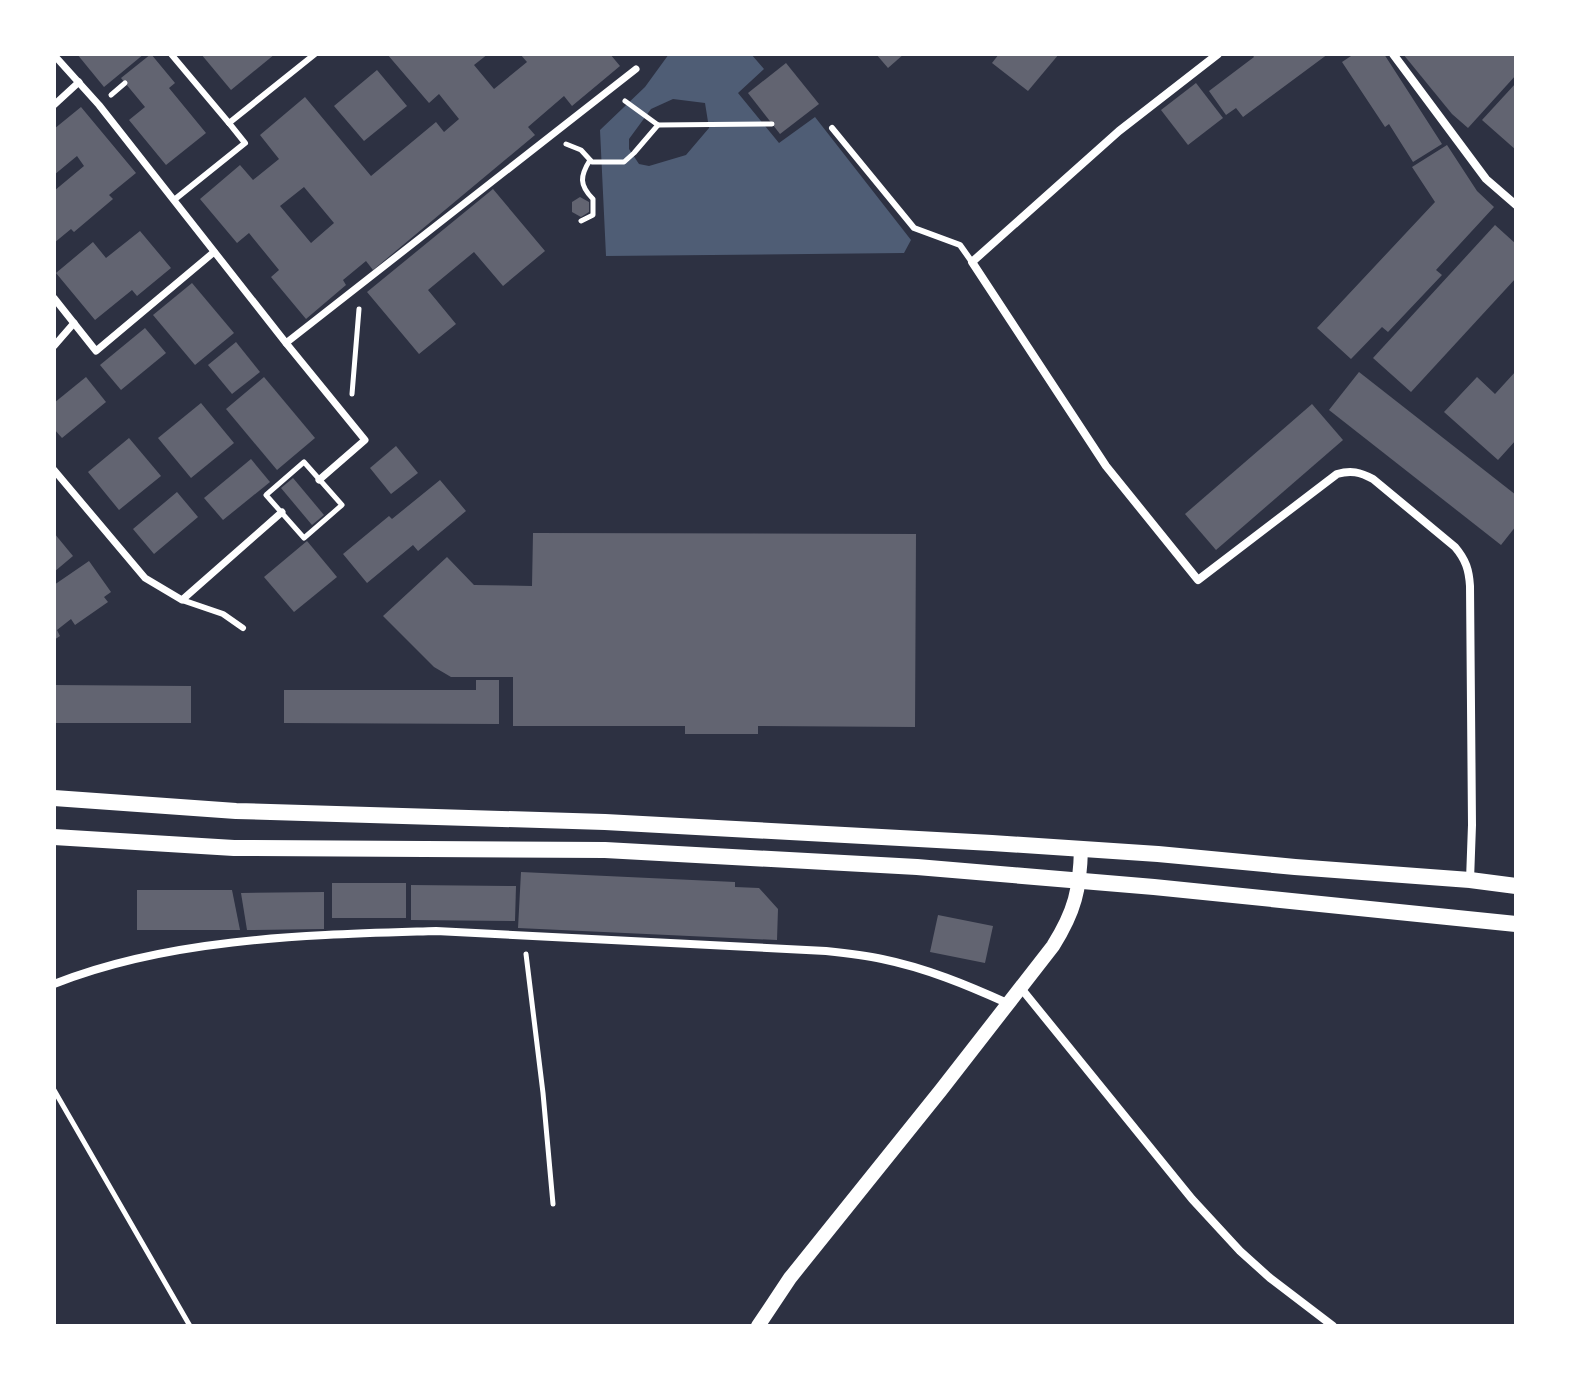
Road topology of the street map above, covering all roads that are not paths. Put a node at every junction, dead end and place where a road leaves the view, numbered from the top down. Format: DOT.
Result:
graph roads {
  1 [pos="171,54"];
  2 [pos="315,54"];
  3 [pos="1218,54"];
  4 [pos="1393,54"];
  5 [pos="54,55"];
  6 [pos="636,69"];
  7 [pos="79,82"];
  8 [pos="54,105"];
  9 [pos="229,123"];
  10 [pos="832,128"];
  11 [pos="174,200"];
  12 [pos="1516,205"];
  13 [pos="214,252"];
  14 [pos="972,262"];
  15 [pos="54,298"];
  16 [pos="74,323"];
  17 [pos="286,343"];
  18 [pos="54,346"];
  19 [pos="54,470"];
  20 [pos="319,480"];
  21 [pos="282,512"];
  22 [pos="182,600"];
  23 [pos="243,628"];
  24 [pos="54,798"];
  25 [pos="54,837"];
  26 [pos="1081,849"];
  27 [pos="1080,880"];
  28 [pos="1470,880"];
  29 [pos="1516,886"];
  30 [pos="1516,924"];
  31 [pos="54,984"];
  32 [pos="1020,986"];
  33 [pos="1007,1003"];
  34 [pos="758,1326"];
  35 [pos="1333,1326"];
  1 -- 9 [label="lane"];
  2 -- 9 [label="lane"];
  3 -- 14 [label="street"];
  4 -- 12 [label="street"];
  5 -- 7 [label="street"];
  6 -- 17 [label="street"];
  7 -- 8 [label="street"];
  7 -- 11 [label="street"];
  9 -- 11 [label="lane"];
  10 -- 14 [label="lane"];
  11 -- 13 [label="street"];
  13 -- 16 [label="street"];
  13 -- 17 [label="street"];
  14 -- 28 [label="street"];
  15 -- 16 [label="street"];
  16 -- 18 [label="street"];
  17 -- 20 [label="street"];
  19 -- 22 [label="street"];
  21 -- 22 [label="street"];
  22 -- 23 [label="lane"];
  24 -- 26 [label="main road"];
  25 -- 27 [label="main road"];
  26 -- 27 [label="street"];
  26 -- 28 [label="main road"];
  27 -- 30 [label="main road"];
  27 -- 32 [label="street"];
  28 -- 29 [label="main road"];
  31 -- 33 [label="street"];
  32 -- 33 [label="street"];
  32 -- 35 [label="street"];
  33 -- 34 [label="street"];
}
